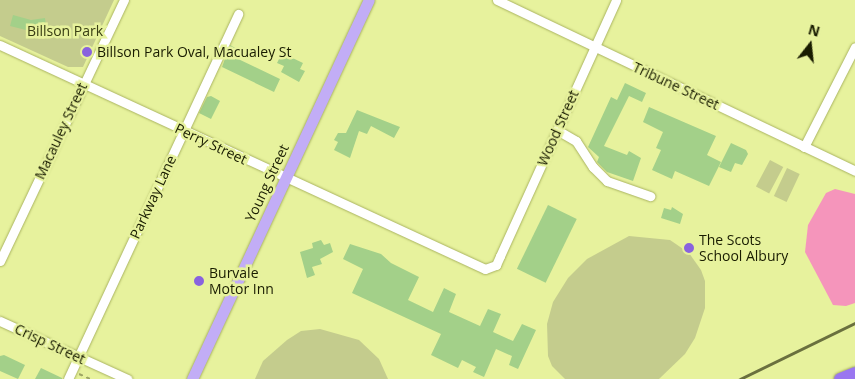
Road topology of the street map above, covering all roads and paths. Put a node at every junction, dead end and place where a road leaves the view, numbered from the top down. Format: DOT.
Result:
graph roads {
  1 [pos="124,0"];
  2 [pos="369,0"];
  3 [pos="497,0"];
  4 [pos="616,0"];
  5 [pos="238,14"];
  6 [pos="0,46"];
  7 [pos="595,46"];
  8 [pos="855,47"];
  9 [pos="83,85"];
  10 [pos="557,130"];
  11 [pos="184,132"];
  12 [pos="804,147"];
  13 [pos="855,171"];
  14 [pos="286,178"];
  15 [pos="650,196"];
  16 [pos="500,256"];
  17 [pos="0,262"];
  18 [pos="0,321"];
  19 [pos="78,357"];
  20 [pos="855,373"];
  21 [pos="70,375"];
  22 [pos="90,379"];
  23 [pos="127,379"];
  24 [pos="192,379"];
  25 [pos="840,379"];
  1 -- 9 [label="street, Macauley Street"];
  2 -- 14 [label="main road, Young Street"];
  3 -- 7 [label="street, Tribune Street"];
  4 -- 7 [label="street, Wood Street"];
  5 -- 11 [label="street, Parkway Lane"];
  6 -- 9 [label="street, Perry Street"];
  7 -- 10 [label="street, Wood Street"];
  7 -- 12 [label="street, Tribune Street"];
  8 -- 12 [label="street"];
  9 -- 11 [label="street, Perry Street"];
  9 -- 17 [label="street, Macauley Street"];
  10 -- 15 [label="street"];
  10 -- 16 [label="street, Wood Street"];
  11 -- 14 [label="street, Perry Street"];
  11 -- 19 [label="street, Parkway Lane"];
  12 -- 13 [label="street, Tribune Street"];
  14 -- 16 [label="street, Perry Street"];
  14 -- 24 [label="main road, Young Street"];
  18 -- 19 [label="street, Crisp Street"];
  19 -- 21 [label="street, Parkway Lane"];
  19 -- 23 [label="street, Crisp Street"];
  20 -- 25 [label="highway"];
  21 -- 22 [label="path"];
}
